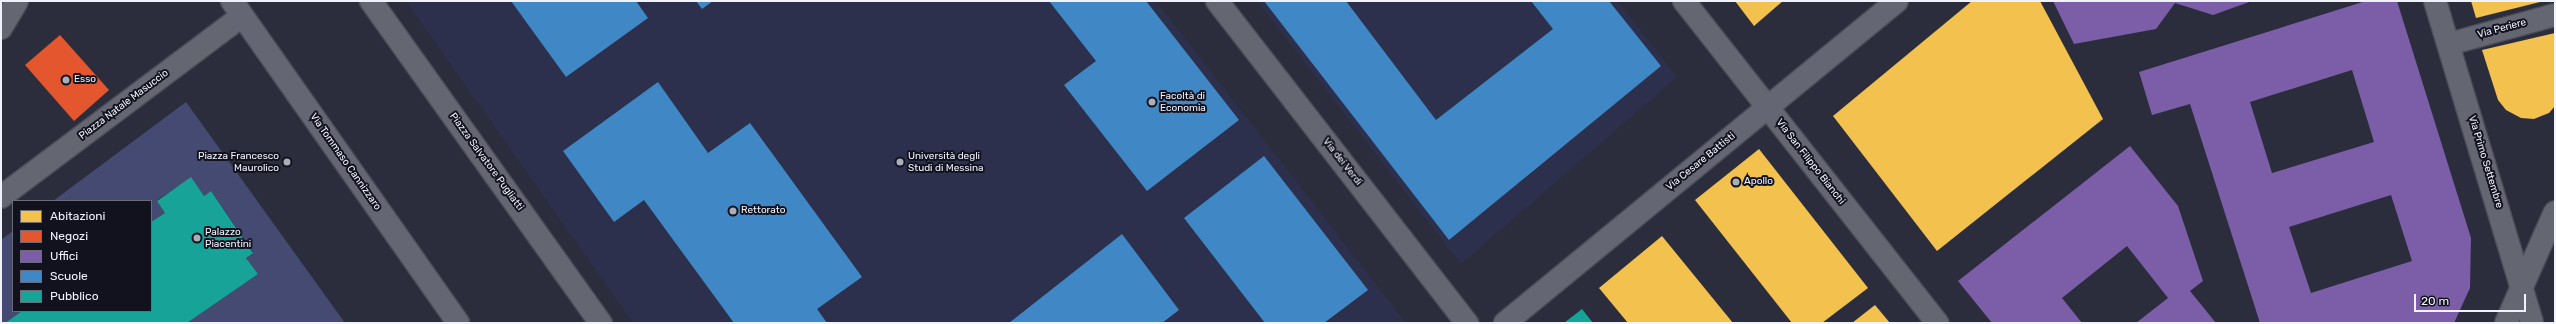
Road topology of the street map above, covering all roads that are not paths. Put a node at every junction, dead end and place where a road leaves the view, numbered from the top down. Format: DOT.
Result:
graph roads {
  1 [pos="17,1"];
  2 [pos="371,1"];
  3 [pos="1218,1"];
  4 [pos="1684,1"];
  5 [pos="1897,1"];
  6 [pos="2435,1"];
  7 [pos="237,8"];
  8 [pos="2555,15"];
  9 [pos="1,28"];
  10 [pos="2449,44"];
  11 [pos="1768,108"];
  12 [pos="2,194"];
  13 [pos="2555,212"];
  14 [pos="2521,288"];
  15 [pos="458,323"];
  16 [pos="601,323"];
  17 [pos="1467,323"];
  18 [pos="1505,323"];
  19 [pos="1936,323"];
  20 [pos="2506,323"];
  21 [pos="2532,323"];
  1 -- 9 [label="street"];
  2 -- 16 [label="street, Piazza Salvatore Pugliatti"];
  3 -- 17 [label="street, Via dei Verdi"];
  4 -- 11 [label="street, Via San Filippo Bianchi"];
  5 -- 11 [label="main road, Via Cesare Battisti"];
  6 -- 10 [label="street, Via Primo Settembre"];
  7 -- 12 [label="street, Piazza Natale Masuccio"];
  7 -- 15 [label="main road, Via Tommaso Cannizzaro"];
  8 -- 10 [label="street, Via Periere"];
  10 -- 14 [label="street, Via Primo Settembre"];
  11 -- 18 [label="main road, Via Cesare Battisti"];
  11 -- 19 [label="street, Via San Filippo Bianchi"];
  13 -- 14 [label="street"];
  14 -- 20 [label="street"];
  14 -- 21 [label="street, Via Primo Settembre"];
}
